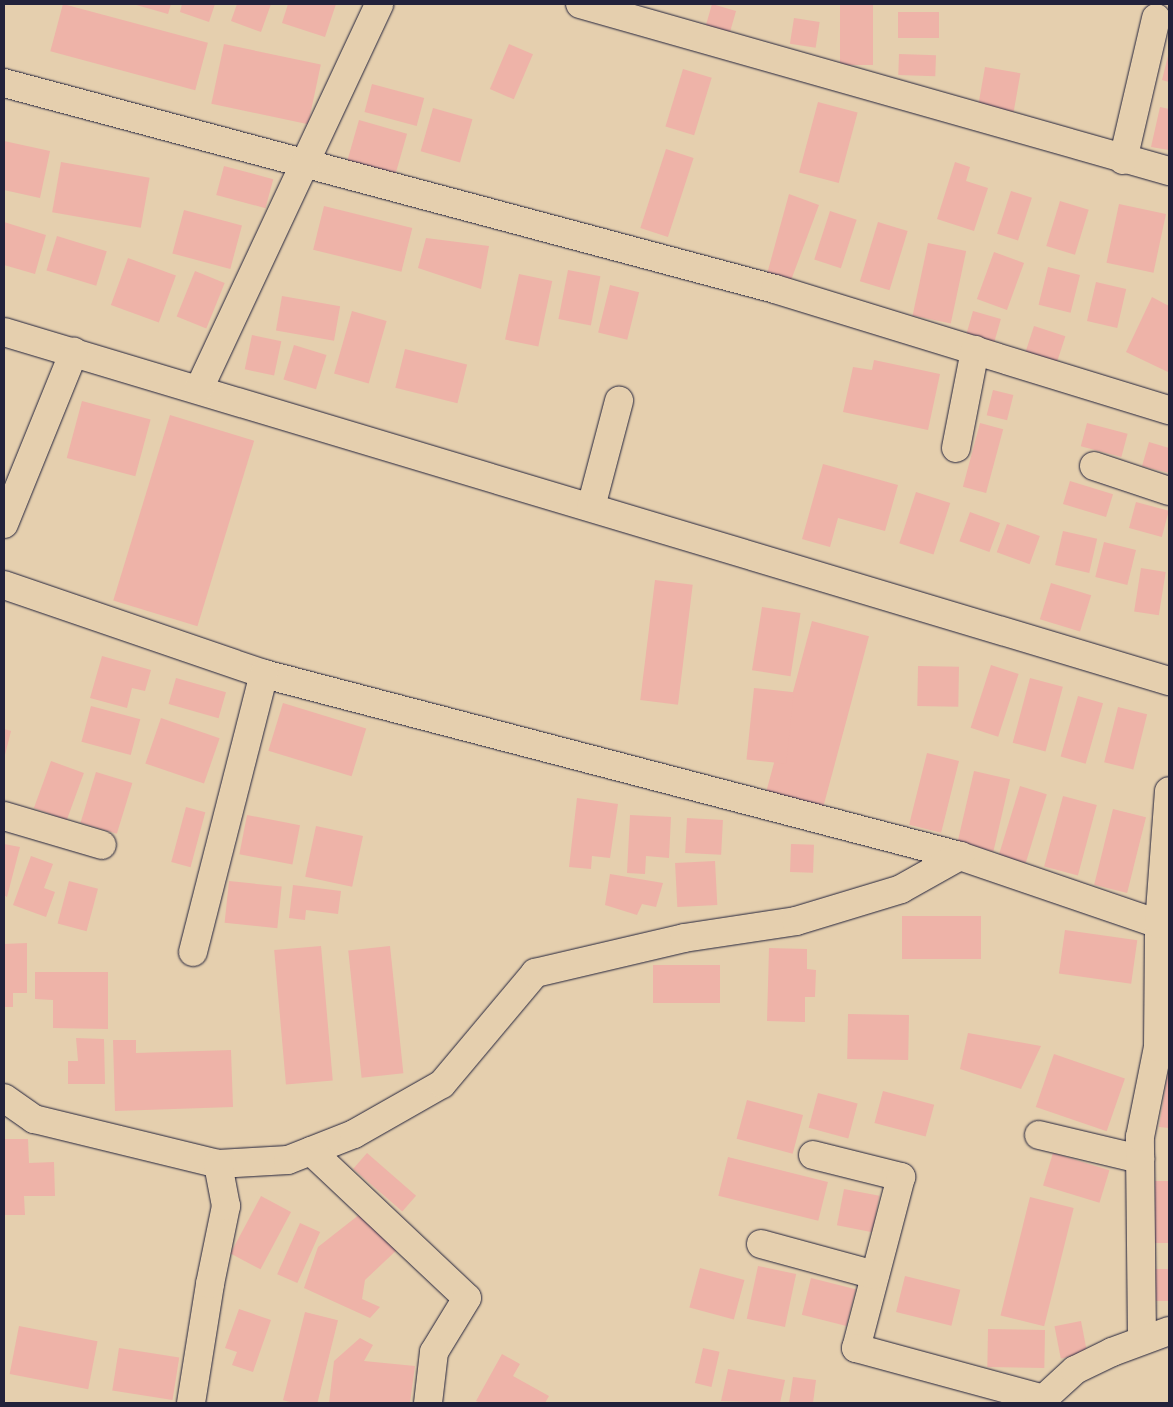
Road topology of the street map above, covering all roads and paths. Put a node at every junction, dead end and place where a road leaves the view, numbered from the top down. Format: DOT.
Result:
graph roads {
  1 [pos="380,4"];
  2 [pos="580,4"];
  3 [pos="1156,18"];
  4 [pos="4,83"];
  5 [pos="1123,160"];
  6 [pos="305,163"];
  7 [pos="1169,170"];
  8 [pos="4,332"];
  9 [pos="975,350"];
  10 [pos="74,352"];
  11 [pos="200,389"];
  12 [pos="619,401"];
  13 [pos="1169,410"];
  14 [pos="956,448"];
  15 [pos="1094,466"];
  16 [pos="1169,491"];
  17 [pos="592,507"];
  18 [pos="4,524"];
  19 [pos="4,585"];
  20 [pos="264,674"];
  21 [pos="1169,681"];
  22 [pos="1169,791"];
  23 [pos="4,816"];
  24 [pos="102,846"];
  25 [pos="960,856"];
  26 [pos="1165,896"];
  27 [pos="1159,924"];
  28 [pos="193,952"];
  29 [pos="4,1098"];
  30 [pos="1039,1135"];
  31 [pos="312,1151"];
  32 [pos="813,1155"];
  33 [pos="1140,1159"];
  34 [pos="218,1164"];
  35 [pos="761,1244"];
  36 [pos="875,1275"];
  37 [pos="1169,1331"];
  38 [pos="1142,1340"];
  39 [pos="1040,1401"];
  40 [pos="191,1403"];
  41 [pos="428,1403"];
  1 -- 6 [label="street"];
  2 -- 5 [label="street"];
  3 -- 5 [label="street"];
  4 -- 6 [label="street"];
  5 -- 7 [label="street"];
  6 -- 9 [label="street"];
  6 -- 11 [label="street"];
  8 -- 10 [label="street"];
  9 -- 13 [label="street"];
  9 -- 14 [label="street"];
  10 -- 11 [label="street"];
  10 -- 18 [label="street"];
  11 -- 17 [label="street"];
  12 -- 17 [label="street"];
  15 -- 16 [label="street"];
  17 -- 21 [label="street"];
  19 -- 20 [label="street"];
  20 -- 25 [label="street"];
  20 -- 28 [label="street"];
  22 -- 26 [label="street"];
  23 -- 24 [label="street"];
  25 -- 27 [label="street"];
  25 -- 31 [label="street"];
  26 -- 27 [label="street"];
  27 -- 33 [label="street"];
  29 -- 34 [label="street"];
  30 -- 33 [label="street"];
  31 -- 34 [label="street"];
  31 -- 41 [label="street"];
  32 -- 36 [label="street"];
  33 -- 38 [label="street"];
  34 -- 40 [label="street"];
  35 -- 36 [label="street"];
  36 -- 39 [label="street"];
  37 -- 38 [label="street"];
  38 -- 39 [label="street"];
}
